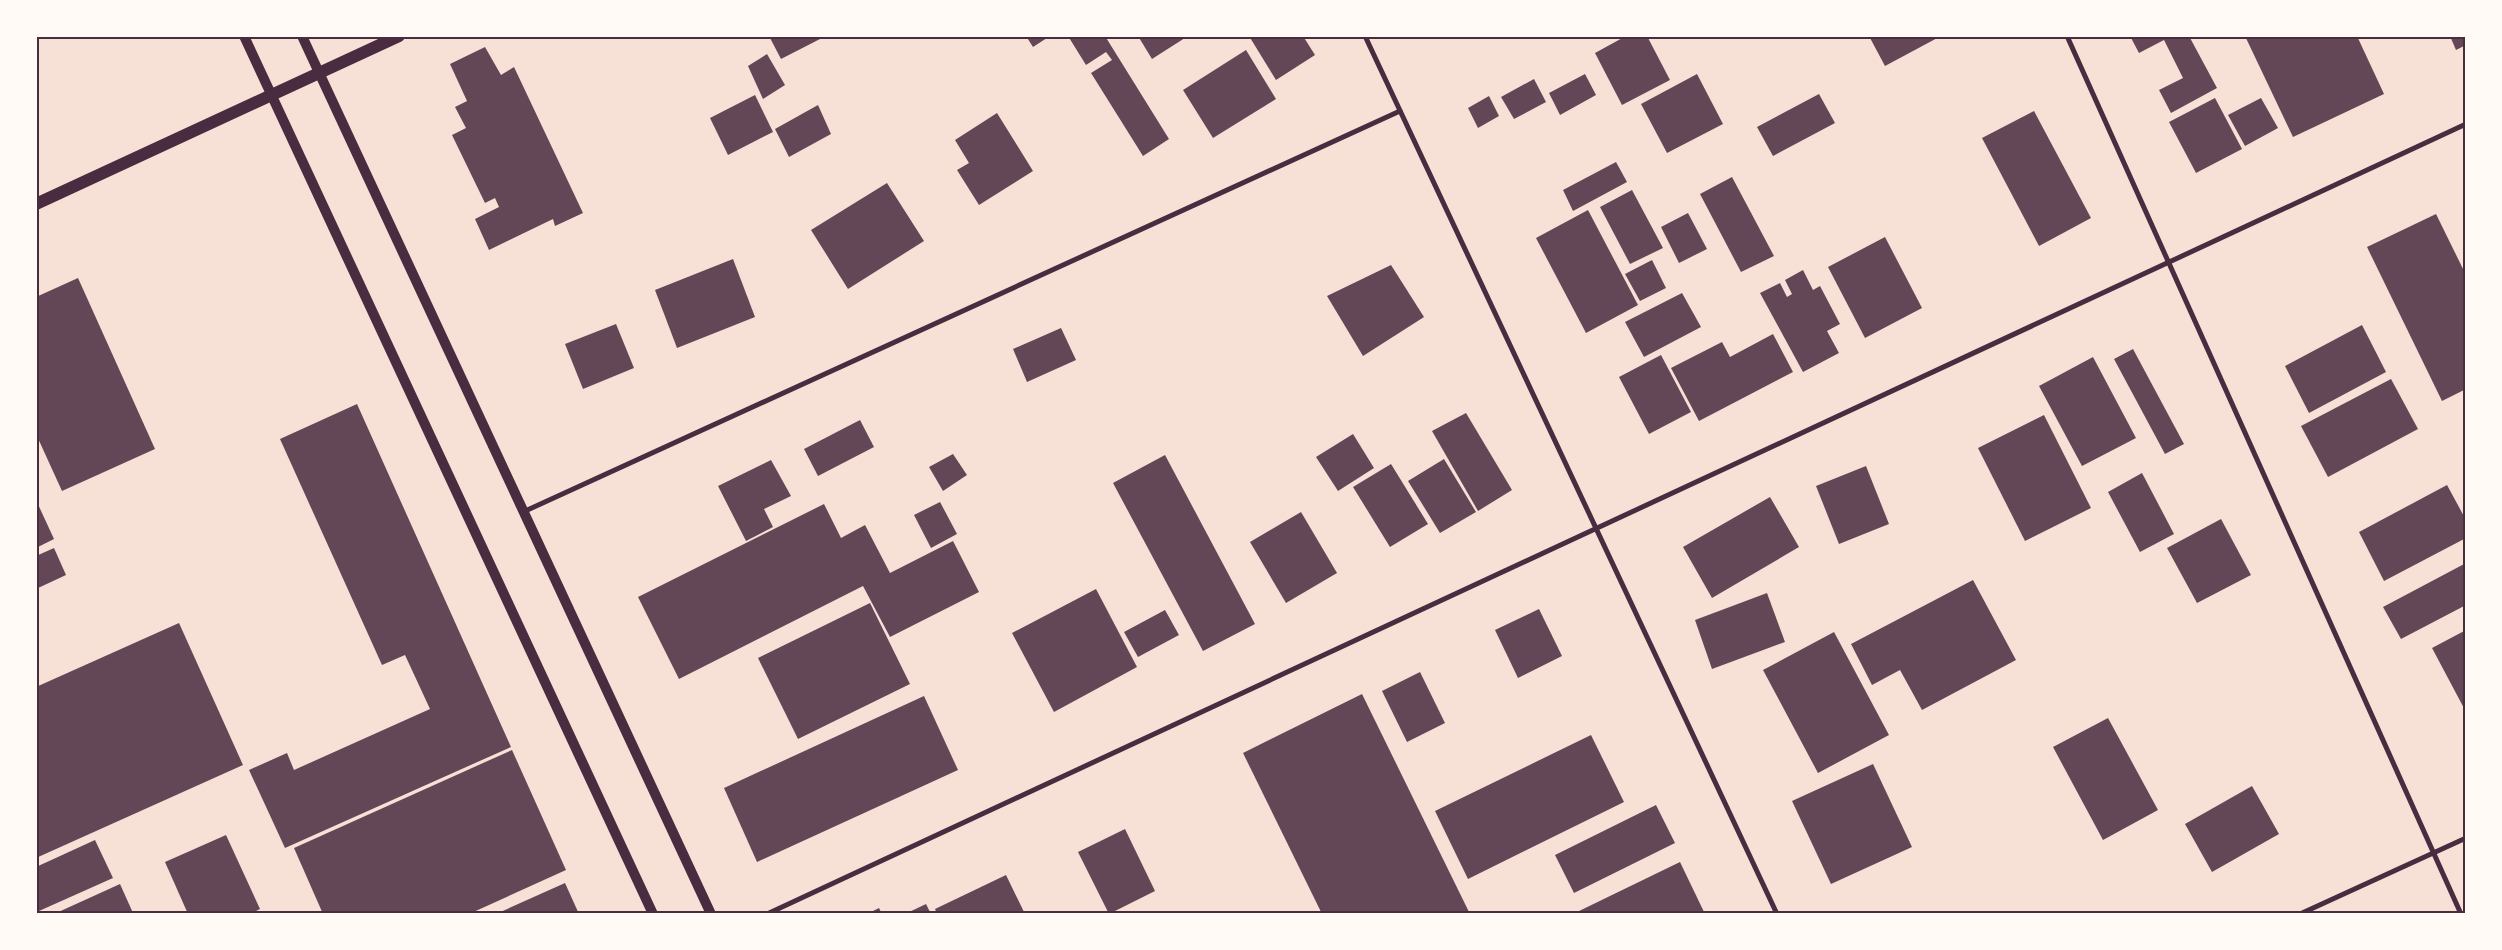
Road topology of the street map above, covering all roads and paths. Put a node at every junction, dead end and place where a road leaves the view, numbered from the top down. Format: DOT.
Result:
graph roads {
  1 [pos="244,36"];
  2 [pos="302,36"];
  3 [pos="398,36"];
  4 [pos="1365,36"];
  5 [pos="2066,36"];
  6 [pos="319,73"];
  7 [pos="272,95"];
  8 [pos="1400,111"];
  9 [pos="2466,124"];
  10 [pos="36,204"];
  11 [pos="2169,262"];
  12 [pos="522,512"];
  13 [pos="1597,528"];
  14 [pos="2466,838"];
  15 [pos="2433,852"];
  16 [pos="653,914"];
  17 [pos="711,914"];
  18 [pos="767,914"];
  19 [pos="1776,914"];
  20 [pos="2300,914"];
  21 [pos="2461,914"];
  1 -- 7 [label="main road"];
  2 -- 6 [label="main road"];
  3 -- 6 [label="main road"];
  4 -- 8 [label="street"];
  5 -- 11 [label="street"];
  6 -- 7 [label="main road"];
  6 -- 12 [label="main road"];
  7 -- 10 [label="main road"];
  7 -- 16 [label="main road"];
  8 -- 12 [label="street"];
  8 -- 13 [label="street"];
  9 -- 11 [label="street"];
  11 -- 13 [label="street"];
  11 -- 15 [label="street"];
  12 -- 17 [label="main road"];
  13 -- 18 [label="street"];
  13 -- 19 [label="street"];
  14 -- 15 [label="street"];
  15 -- 20 [label="street"];
  15 -- 21 [label="street"];
}
